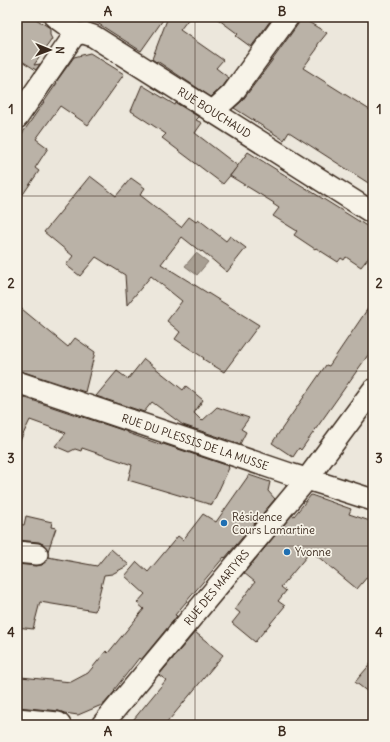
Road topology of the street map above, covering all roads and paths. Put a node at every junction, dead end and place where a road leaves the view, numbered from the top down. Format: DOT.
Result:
graph roads {
  1 [pos="55,17"];
  2 [pos="288,17"];
  3 [pos="75,34"];
  4 [pos="212,112"];
  5 [pos="17,118"];
  6 [pos="373,213"];
  7 [pos="17,382"];
  8 [pos="373,390"];
  9 [pos="307,479"];
  10 [pos="373,500"];
  11 [pos="17,719"];
  12 [pos="60,725"];
  13 [pos="102,725"];
  1 -- 3 [label="street"];
  2 -- 4 [label="street"];
  3 -- 4 [label="street, RUE BOUCHAUD"];
  3 -- 5 [label="street"];
  4 -- 6 [label="street, RUE BOUCHAUD"];
  7 -- 9 [label="street, RUE DU PLESSIS DE LA MUSSE"];
  8 -- 9 [label="street, RUE DES MARTYRS"];
  9 -- 10 [label="street, RUE DU PLESSIS DE LA MUSSE"];
  9 -- 13 [label="street, RUE DES MARTYRS"];
  11 -- 12 [label="street"];
}
